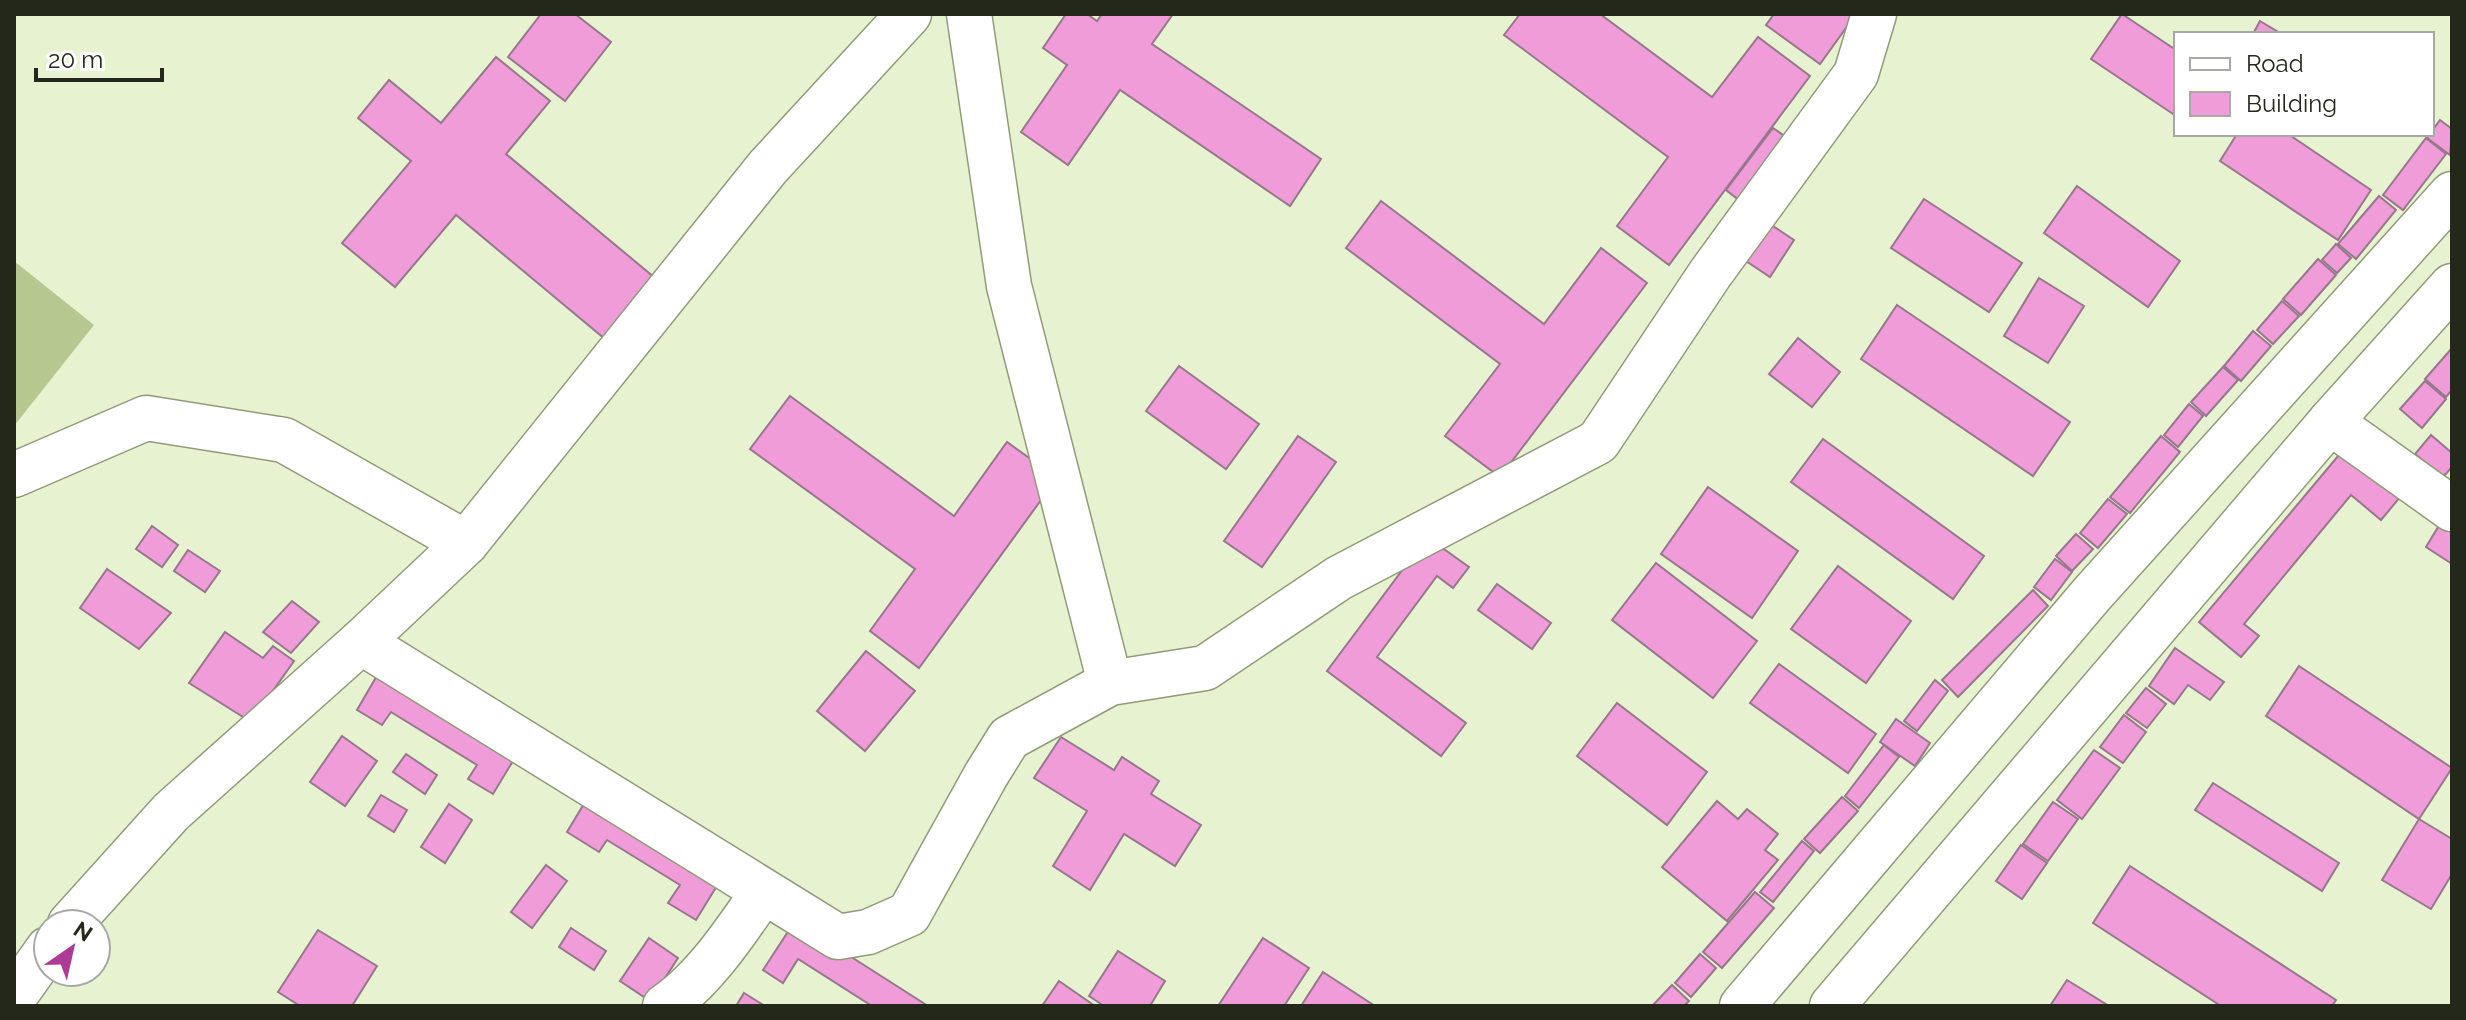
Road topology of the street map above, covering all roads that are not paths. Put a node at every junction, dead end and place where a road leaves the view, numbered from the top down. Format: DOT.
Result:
graph roads {
  1 [pos="909,14"];
  2 [pos="969,14"];
  3 [pos="1874,14"];
  4 [pos="2452,194"];
  5 [pos="2452,286"];
  6 [pos="2330,422"];
  7 [pos="14,475"];
  8 [pos="2452,509"];
  9 [pos="466,543"];
  10 [pos="361,642"];
  11 [pos="1110,683"];
  12 [pos="763,892"];
  13 [pos="84,908"];
  14 [pos="32,972"];
  15 [pos="14,997"];
  16 [pos="665,1006"];
  17 [pos="1742,1006"];
  18 [pos="1832,1006"];
  1 -- 9 [label="street"];
  2 -- 11 [label="street"];
  3 -- 11 [label="street"];
  4 -- 17 [label="street"];
  5 -- 6 [label="street"];
  6 -- 8 [label="street"];
  6 -- 18 [label="street"];
  7 -- 9 [label="street"];
  9 -- 10 [label="street"];
  10 -- 12 [label="street"];
  10 -- 13 [label="street"];
  11 -- 12 [label="street"];
  12 -- 16 [label="street"];
  14 -- 15 [label="street"];
}
